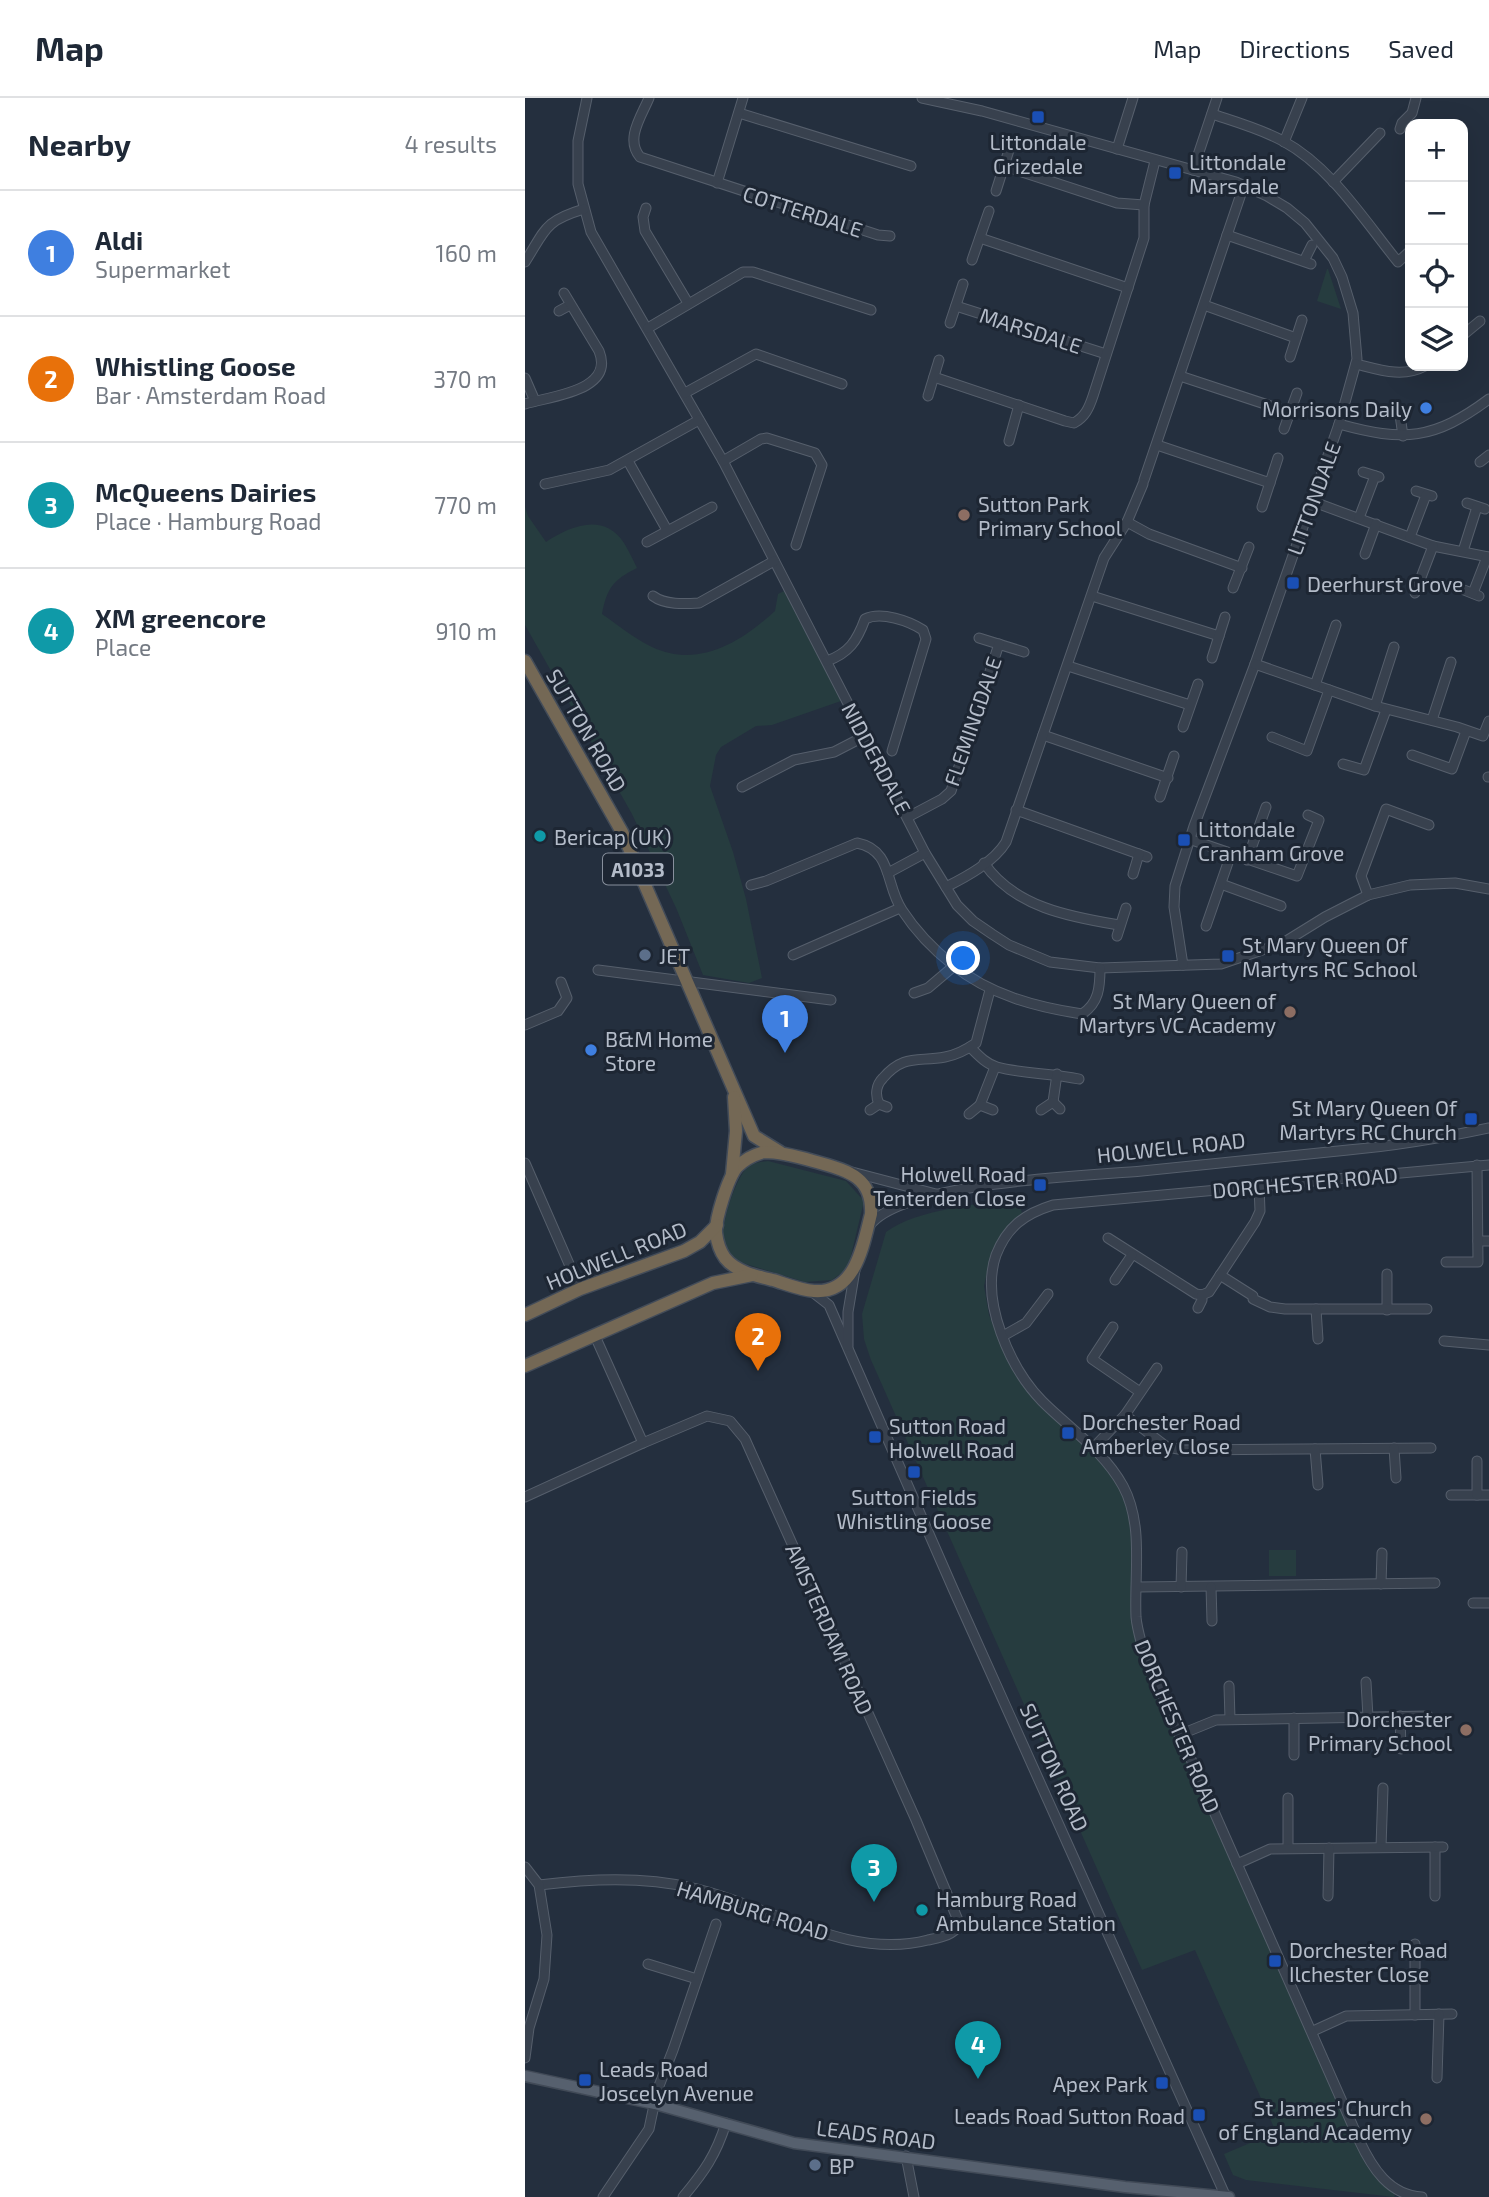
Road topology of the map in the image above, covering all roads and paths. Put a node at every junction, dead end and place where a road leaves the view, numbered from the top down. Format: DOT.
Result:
graph roads {
  1 [pos="649,98"];
  2 [pos="743,98"];
  3 [pos="922,98"];
  4 [pos="1133,98"];
  5 [pos="1217,98"];
  6 [pos="1302,98"];
  7 [pos="1416,98"];
  8 [pos="583,99"];
  9 [pos="934,99"];
  10 [pos="739,113"];
  11 [pos="1212,114"];
  12 [pos="1400,129"];
  13 [pos="1380,133"];
  14 [pos="1284,142"];
  15 [pos="1010,147"];
  16 [pos="1117,149"];
  17 [pos="1155,161"];
  18 [pos="911,166"];
  19 [pos="1004,166"];
  20 [pos="1193,170"];
  21 [pos="1333,182"];
  22 [pos="717,183"];
  23 [pos="1244,185"];
  24 [pos="996,191"];
  25 [pos="1144,205"];
  26 [pos="646,208"];
  27 [pos="584,209"];
  28 [pos="989,211"];
  29 [pos="1227,235"];
  30 [pos="890,236"];
  31 [pos="980,238"];
  32 [pos="1312,245"];
  33 [pos="1405,256"];
  34 [pos="972,260"];
  35 [pos="525,262"];
  36 [pos="963,284"];
  37 [pos="1128,288"];
  38 [pos="564,293"];
  39 [pos="688,303"];
  40 [pos="571,305"];
  41 [pos="1204,305"];
  42 [pos="956,306"];
  43 [pos="871,310"];
  44 [pos="559,311"];
  45 [pos="1303,320"];
  46 [pos="1480,321"];
  47 [pos="950,323"];
  48 [pos="648,328"];
  49 [pos="1468,331"];
  50 [pos="1296,338"];
  51 [pos="1106,354"];
  52 [pos="1290,357"];
  53 [pos="939,360"];
  54 [pos="1356,365"];
  55 [pos="1411,371"];
  56 [pos="1180,376"];
  57 [pos="934,377"];
  58 [pos="525,378"];
  59 [pos="842,383"];
  60 [pos="685,393"];
  61 [pos="1297,393"];
  62 [pos="928,396"];
  63 [pos="1489,399"];
  64 [pos="530,402"];
  65 [pos="1020,405"];
  66 [pos="1399,408"];
  67 [pos="1289,412"];
  68 [pos="699,420"];
  69 [pos="1339,424"];
  70 [pos="1284,429"];
  71 [pos="1403,436"];
  72 [pos="1009,441"];
  73 [pos="1157,445"];
  74 [pos="1489,455"];
  75 [pos="1278,458"];
  76 [pos="628,461"];
  77 [pos="723,461"];
  78 [pos="1480,462"];
  79 [pos="1363,472"];
  80 [pos="1270,483"];
  81 [pos="551,486"];
  82 [pos="1416,491"];
  83 [pos="1311,501"];
  84 [pos="1467,503"];
  85 [pos="712,507"];
  86 [pos="1262,507"];
  87 [pos="1359,519"];
  88 [pos="1127,523"];
  89 [pos="1375,524"];
  90 [pos="667,530"];
  91 [pos="1410,537"];
  92 [pos="647,542"];
  93 [pos="796,545"];
  94 [pos="1433,546"];
  95 [pos="1249,547"];
  96 [pos="1463,551"];
  97 [pos="1366,555"];
  98 [pos="1488,557"];
  99 [pos="774,561"];
  100 [pos="1242,568"];
  101 [pos="1233,588"];
  102 [pos="1414,593"];
  103 [pos="1472,593"];
  104 [pos="1092,596"];
  105 [pos="656,601"];
  106 [pos="1226,617"];
  107 [pos="1336,625"];
  108 [pos="1219,636"];
  109 [pos="979,638"];
  110 [pos="999,645"];
  111 [pos="1394,647"];
  112 [pos="1024,653"];
  113 [pos="1212,658"];
  114 [pos="525,661"];
  115 [pos="827,661"];
  116 [pos="1451,663"];
  117 [pos="1255,664"];
  118 [pos="1068,666"];
  119 [pos="1198,684"];
  120 [pos="1315,685"];
  121 [pos="1328,690"];
  122 [pos="1189,705"];
  123 [pos="1375,706"];
  124 [pos="1386,710"];
  125 [pos="1432,720"];
  126 [pos="1489,720"];
  127 [pos="1184,727"];
  128 [pos="1466,731"];
  129 [pos="1043,735"];
  130 [pos="865,736"];
  131 [pos="1272,737"];
  132 [pos="891,751"];
  133 [pos="1412,755"];
  134 [pos="1174,756"];
  135 [pos="1343,764"];
  136 [pos="1168,778"];
  137 [pos="749,787"];
  138 [pos="1160,797"];
  139 [pos="1266,807"];
  140 [pos="1016,810"];
  141 [pos="1308,815"];
  142 [pos="908,817"];
  143 [pos="1429,825"];
  144 [pos="1189,839"];
  145 [pos="925,853"];
  146 [pos="1231,854"];
  147 [pos="1247,860"];
  148 [pos="984,863"];
  149 [pos="888,873"];
  150 [pos="1133,874"];
  151 [pos="1221,884"];
  152 [pos="751,885"];
  153 [pos="946,887"];
  154 [pos="1489,889"];
  155 [pos="1368,895"];
  156 [pos="1281,906"];
  157 [pos="900,908"];
  158 [pos="1126,908"];
  159 [pos="1205,921"];
  160 [pos="1119,925"];
  161 [pos="1117,936"];
  162 [pos="793,955"];
  163 [pos="1183,965"];
  164 [pos="954,967"];
  165 [pos="1100,968"];
  166 [pos="598,970"];
  167 [pos="687,980"];
  168 [pos="561,982"];
  169 [pos="990,990"];
  170 [pos="914,993"];
  171 [pos="831,1000"];
  172 [pos="525,1025"];
  173 [pos="971,1047"];
  174 [pos="995,1067"];
  175 [pos="1057,1074"];
  176 [pos="1079,1079"];
  177 [pos="734,1087"];
  178 [pos="980,1105"];
  179 [pos="879,1107"];
  180 [pos="993,1110"];
  181 [pos="1041,1110"];
  182 [pos="969,1114"];
  183 [pos="1489,1128"];
  184 [pos="780,1152"];
  185 [pos="525,1165"];
  186 [pos="1489,1165"];
  187 [pos="1477,1166"];
  188 [pos="846,1171"];
  189 [pos="731,1176"];
  190 [pos="1259,1186"];
  191 [pos="937,1194"];
  192 [pos="717,1225"];
  193 [pos="867,1229"];
  194 [pos="1108,1238"];
  195 [pos="1478,1241"];
  196 [pos="1489,1241"];
  197 [pos="1132,1255"];
  198 [pos="1446,1262"];
  199 [pos="856,1268"];
  200 [pos="1387,1274"];
  201 [pos="752,1275"];
  202 [pos="1220,1275"];
  203 [pos="1115,1280"];
  204 [pos="580,1289"];
  205 [pos="811,1291"];
  206 [pos="1048,1294"];
  207 [pos="1202,1295"];
  208 [pos="1198,1307"];
  209 [pos="1316,1309"];
  210 [pos="1427,1309"];
  211 [pos="1387,1310"];
  212 [pos="525,1315"];
  213 [pos="1113,1327"];
  214 [pos="595,1336"];
  215 [pos="1003,1336"];
  216 [pos="1318,1339"];
  217 [pos="1444,1341"];
  218 [pos="1489,1345"];
  219 [pos="849,1353"];
  220 [pos="525,1366"];
  221 [pos="1157,1368"];
  222 [pos="1140,1392"];
  223 [pos="1125,1415"];
  224 [pos="643,1443"];
  225 [pos="1094,1447"];
  226 [pos="1394,1448"];
  227 [pos="1431,1448"];
  228 [pos="1315,1450"];
  229 [pos="1477,1461"];
  230 [pos="1395,1478"];
  231 [pos="1318,1485"];
  232 [pos="1451,1495"];
  233 [pos="1477,1495"];
  234 [pos="1489,1495"];
  235 [pos="525,1497"];
  236 [pos="1182,1552"];
  237 [pos="1382,1553"];
  238 [pos="1435,1583"];
  239 [pos="1381,1584"];
  240 [pos="1138,1587"];
  241 [pos="1181,1587"];
  242 [pos="1210,1587"];
  243 [pos="1473,1603"];
  244 [pos="1489,1603"];
  245 [pos="1212,1621"];
  246 [pos="1366,1682"];
  247 [pos="1229,1686"];
  248 [pos="1400,1716"];
  249 [pos="1428,1716"];
  250 [pos="1368,1717"];
  251 [pos="1294,1718"];
  252 [pos="1230,1719"];
  253 [pos="1179,1735"];
  254 [pos="1401,1749"];
  255 [pos="1294,1755"];
  256 [pos="1383,1788"];
  257 [pos="1288,1798"];
  258 [pos="1381,1847"];
  259 [pos="1329,1848"];
  260 [pos="1288,1849"];
  261 [pos="1237,1864"];
  262 [pos="525,1867"];
  263 [pos="539,1885"];
  264 [pos="1328,1896"];
  265 [pos="1435,1896"];
  266 [pos="716,1924"];
  267 [pos="960,1925"];
  268 [pos="1415,1944"];
  269 [pos="648,1964"];
  270 [pos="697,1979"];
  271 [pos="1439,2014"];
  272 [pos="1452,2014"];
  273 [pos="1415,2015"];
  274 [pos="1313,2031"];
  275 [pos="525,2058"];
  276 [pos="525,2076"];
  277 [pos="1437,2078"];
  278 [pos="655,2104"];
  279 [pos="726,2123"];
  280 [pos="905,2156"];
  281 [pos="603,2197"];
  282 [pos="683,2197"];
  283 [pos="913,2197"];
  284 [pos="1227,2197"];
  285 [pos="1422,2197"];
  1 -- 22 [label="street, COTTERDALE"];
  2 -- 10 [label="street, COTTERDALE"];
  3 -- 9 [label="street, LITTONDALE"];
  4 -- 16 [label="street"];
  5 -- 11 [label="street"];
  6 -- 14 [label="street"];
  7 -- 12 [label="street"];
  8 -- 27 [label="street, NIDDERDALE"];
  9 -- 16 [label="street, LITTONDALE"];
  10 -- 18 [label="street"];
  10 -- 22 [label="street, COTTERDALE"];
  11 -- 14 [label="street"];
  11 -- 20 [label="street"];
  13 -- 21 [label="street"];
  14 -- 21 [label="street"];
  15 -- 19 [label="street"];
  16 -- 17 [label="street, LITTONDALE"];
  17 -- 20 [label="street, LITTONDALE"];
  17 -- 25 [label="street, MARSDALE"];
  19 -- 24 [label="street"];
  19 -- 25 [label="street"];
  20 -- 23 [label="street, LITTONDALE"];
  21 -- 33 [label="street"];
  22 -- 30 [label="street, COTTERDALE"];
  23 -- 29 [label="street"];
  23 -- 54 [label="street, LITTONDALE"];
  25 -- 37 [label="street, MARSDALE"];
  26 -- 39 [label="street"];
  27 -- 35 [label="street"];
  27 -- 48 [label="street, NIDDERDALE"];
  28 -- 31 [label="street"];
  29 -- 32 [label="street"];
  29 -- 41 [label="street"];
  31 -- 34 [label="street"];
  31 -- 37 [label="street"];
  36 -- 42 [label="street, MARSDALE"];
  37 -- 51 [label="street, MARSDALE"];
  38 -- 40 [label="street"];
  39 -- 43 [label="street"];
  39 -- 48 [label="street"];
  40 -- 44 [label="street"];
  40 -- 64 [label="street"];
  41 -- 50 [label="street"];
  41 -- 56 [label="street"];
  42 -- 47 [label="street, MARSDALE"];
  42 -- 51 [label="street, MARSDALE"];
  45 -- 50 [label="street"];
  46 -- 49 [label="street"];
  48 -- 60 [label="street, NIDDERDALE"];
  50 -- 52 [label="street"];
  51 -- 65 [label="street, MARSDALE"];
  53 -- 57 [label="street"];
  54 -- 55 [label="street"];
  54 -- 69 [label="street, LITTONDALE"];
  56 -- 67 [label="street"];
  56 -- 73 [label="street"];
  57 -- 62 [label="street"];
  57 -- 65 [label="street, MARSDALE"];
  58 -- 64 [label="street"];
  59 -- 60 [label="street"];
  60 -- 68 [label="street, NIDDERDALE"];
  61 -- 67 [label="street"];
  63 -- 71 [label="street"];
  65 -- 72 [label="street"];
  66 -- 71 [label="street"];
  67 -- 70 [label="street"];
  68 -- 76 [label="street"];
  68 -- 77 [label="street, NIDDERDALE"];
  69 -- 71 [label="street"];
  69 -- 83 [label="street, LITTONDALE"];
  73 -- 80 [label="street"];
  73 -- 88 [label="street"];
  74 -- 78 [label="street"];
  75 -- 80 [label="street"];
  76 -- 81 [label="street"];
  76 -- 90 [label="street"];
  77 -- 93 [label="street"];
  77 -- 99 [label="street, NIDDERDALE"];
  79 -- 87 [label="street"];
  80 -- 86 [label="street"];
  82 -- 91 [label="street"];
  83 -- 87 [label="street"];
  83 -- 117 [label="street, LITTONDALE"];
  84 -- 96 [label="street"];
  85 -- 90 [label="street"];
  87 -- 89 [label="street"];
  88 -- 100 [label="street"];
  88 -- 104 [label="street"];
  89 -- 91 [label="street"];
  89 -- 97 [label="street"];
  90 -- 92 [label="street"];
  91 -- 94 [label="street"];
  94 -- 96 [label="street"];
  94 -- 102 [label="street"];
  95 -- 100 [label="street"];
  96 -- 98 [label="street"];
  98 -- 103 [label="street"];
  99 -- 105 [label="street"];
  99 -- 115 [label="street, NIDDERDALE"];
  100 -- 101 [label="street"];
  104 -- 108 [label="street"];
  104 -- 118 [label="street"];
  106 -- 108 [label="street"];
  107 -- 120 [label="street"];
  108 -- 113 [label="street"];
  109 -- 110 [label="street, FLEMINGDALE"];
  110 -- 112 [label="street, FLEMINGDALE"];
  110 -- 142 [label="street, FLEMINGDALE"];
  111 -- 123 [label="street"];
  114 -- 167 [label="highway, SUTTON ROAD / A1033"];
  115 -- 130 [label="street, NIDDERDALE"];
  115 -- 132 [label="street"];
  116 -- 125 [label="street"];
  117 -- 120 [label="street"];
  117 -- 144 [label="street, LITTONDALE"];
  118 -- 122 [label="street"];
  118 -- 129 [label="street"];
  119 -- 122 [label="street"];
  120 -- 121 [label="street"];
  121 -- 123 [label="street"];
  121 -- 131 [label="street"];
  122 -- 127 [label="street"];
  123 -- 124 [label="street"];
  124 -- 125 [label="street"];
  124 -- 135 [label="street"];
  125 -- 128 [label="street"];
  126 -- 128 [label="street"];
  128 -- 133 [label="street"];
  129 -- 136 [label="street"];
  129 -- 140 [label="street"];
  130 -- 137 [label="street"];
  130 -- 142 [label="street, NIDDERDALE"];
  134 -- 136 [label="street"];
  136 -- 138 [label="street"];
  139 -- 147 [label="street"];
  140 -- 148 [label="street"];
  140 -- 150 [label="street"];
  141 -- 147 [label="street"];
  142 -- 145 [label="street, NIDDERDALE"];
  143 -- 155 [label="street"];
  144 -- 146 [label="street"];
  144 -- 163 [label="street, LITTONDALE"];
  145 -- 149 [label="street"];
  145 -- 153 [label="street, NIDDERDALE"];
  146 -- 147 [label="street"];
  146 -- 151 [label="street"];
  148 -- 153 [label="street"];
  148 -- 160 [label="street"];
  149 -- 152 [label="street"];
  149 -- 157 [label="street"];
  151 -- 156 [label="street"];
  151 -- 159 [label="street"];
  153 -- 165 [label="street, NIDDERDALE"];
  154 -- 155 [label="street, NIDDERDALE"];
  155 -- 163 [label="street, NIDDERDALE"];
  157 -- 162 [label="street"];
  157 -- 164 [label="street"];
  158 -- 160 [label="street"];
  160 -- 161 [label="street"];
  163 -- 165 [label="street, NIDDERDALE"];
  164 -- 169 [label="street"];
  164 -- 170 [label="street"];
  165 -- 169 [label="street"];
  166 -- 167 [label="street"];
  167 -- 171 [label="street"];
  167 -- 177 [label="highway, SUTTON ROAD / A1033"];
  168 -- 172 [label="street"];
  169 -- 173 [label="street"];
  173 -- 174 [label="street"];
  173 -- 179 [label="street"];
  174 -- 175 [label="street"];
  174 -- 178 [label="street"];
  175 -- 176 [label="street"];
  175 -- 181 [label="street"];
  177 -- 184 [label="highway, A1033"];
  177 -- 189 [label="highway, A1033"];
  178 -- 180 [label="street"];
  178 -- 182 [label="street"];
  183 -- 191 [label="street, HOLWELL ROAD"];
  184 -- 188 [label="highway"];
  184 -- 189 [label="highway"];
  185 -- 204 [label="street"];
  186 -- 187 [label="street, DORCHESTER ROAD"];
  187 -- 190 [label="street, DORCHESTER ROAD"];
  187 -- 195 [label="street"];
  188 -- 191 [label="street"];
  188 -- 193 [label="highway"];
  189 -- 192 [label="highway"];
  190 -- 202 [label="street"];
  190 -- 215 [label="street, DORCHESTER ROAD"];
  191 -- 193 [label="street, HOLWELL ROAD"];
  192 -- 201 [label="highway"];
  192 -- 204 [label="highway, HOLWELL ROAD"];
  193 -- 199 [label="highway"];
  194 -- 197 [label="street"];
  195 -- 196 [label="street"];
  195 -- 198 [label="street"];
  197 -- 203 [label="street"];
  197 -- 207 [label="street"];
  199 -- 205 [label="highway"];
  199 -- 219 [label="street, SUTTON ROAD"];
  200 -- 211 [label="street"];
  201 -- 205 [label="highway"];
  201 -- 214 [label="highway"];
  202 -- 207 [label="street"];
  202 -- 209 [label="street"];
  204 -- 212 [label="highway, HOLWELL ROAD"];
  205 -- 219 [label="street, SUTTON ROAD"];
  206 -- 215 [label="street"];
  207 -- 208 [label="street"];
  209 -- 211 [label="street"];
  209 -- 216 [label="street"];
  210 -- 211 [label="street"];
  213 -- 222 [label="street"];
  214 -- 220 [label="highway"];
  214 -- 224 [label="street"];
  215 -- 225 [label="street, DORCHESTER ROAD"];
  217 -- 218 [label="street"];
  219 -- 284 [label="street, SUTTON ROAD"];
  221 -- 222 [label="street"];
  222 -- 223 [label="street"];
  223 -- 225 [label="street"];
  223 -- 228 [label="street"];
  224 -- 235 [label="street, AMSTERDAM ROAD"];
  224 -- 267 [label="street, AMSTERDAM ROAD"];
  225 -- 240 [label="street, DORCHESTER ROAD"];
  226 -- 227 [label="street"];
  226 -- 228 [label="street"];
  226 -- 230 [label="street"];
  228 -- 231 [label="street"];
  229 -- 233 [label="street"];
  232 -- 233 [label="street"];
  233 -- 234 [label="street"];
  236 -- 241 [label="street"];
  237 -- 239 [label="street"];
  238 -- 239 [label="street"];
  239 -- 242 [label="street"];
  240 -- 241 [label="street"];
  240 -- 253 [label="street, DORCHESTER ROAD"];
  241 -- 242 [label="street"];
  242 -- 245 [label="street"];
  243 -- 244 [label="street"];
  246 -- 250 [label="street"];
  247 -- 252 [label="street"];
  248 -- 249 [label="street"];
  248 -- 250 [label="street"];
  248 -- 254 [label="street"];
  250 -- 251 [label="street"];
  251 -- 252 [label="street"];
  251 -- 255 [label="street"];
  252 -- 253 [label="street"];
  253 -- 261 [label="street, DORCHESTER ROAD"];
  256 -- 258 [label="street"];
  257 -- 260 [label="street"];
  258 -- 259 [label="street"];
  258 -- 265 [label="street"];
  259 -- 260 [label="street"];
  259 -- 264 [label="street"];
  260 -- 261 [label="street"];
  261 -- 274 [label="street, DORCHESTER ROAD"];
  262 -- 263 [label="street"];
  263 -- 267 [label="street, HAMBURG ROAD"];
  263 -- 275 [label="street"];
  266 -- 270 [label="street"];
  268 -- 273 [label="street"];
  269 -- 270 [label="street"];
  270 -- 278 [label="street"];
  271 -- 272 [label="street"];
  271 -- 273 [label="street"];
  271 -- 277 [label="street"];
  273 -- 274 [label="street"];
  274 -- 285 [label="street, DORCHESTER ROAD"];
  276 -- 278 [label="main road, LEADS ROAD"];
  278 -- 279 [label="main road, LEADS ROAD"];
  278 -- 281 [label="street"];
  279 -- 280 [label="main road, LEADS ROAD"];
  279 -- 282 [label="street"];
  280 -- 283 [label="street"];
  280 -- 284 [label="main road, LEADS ROAD"];
}
